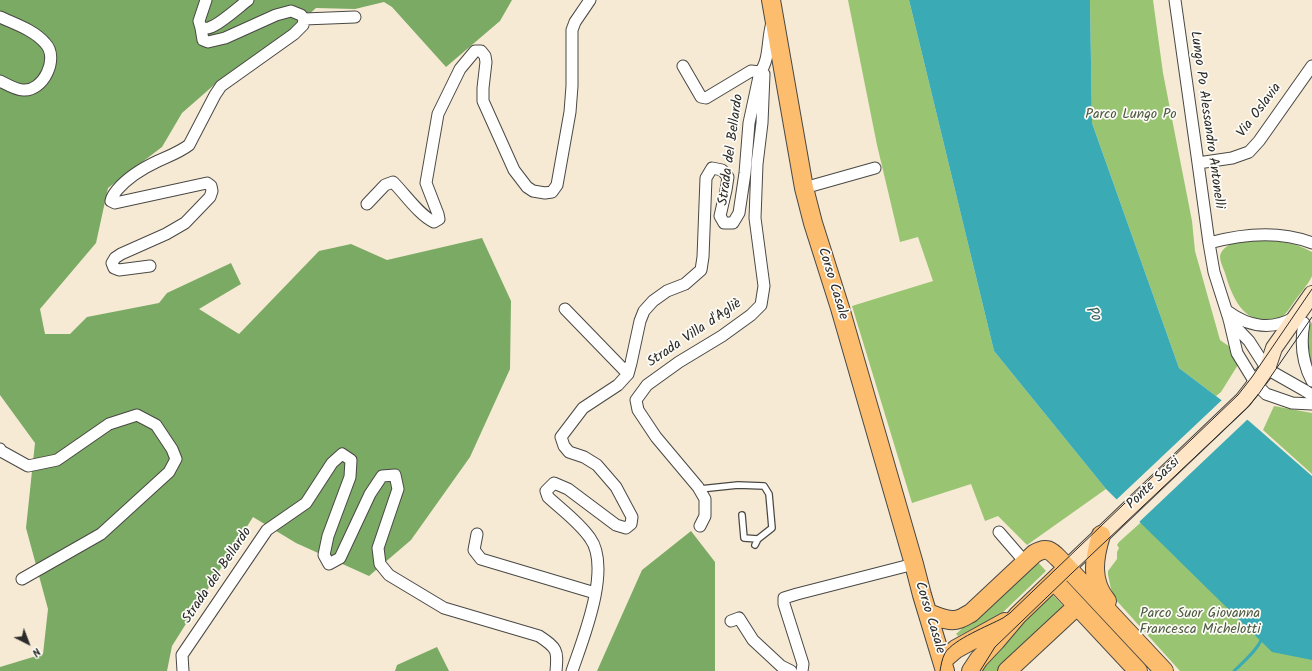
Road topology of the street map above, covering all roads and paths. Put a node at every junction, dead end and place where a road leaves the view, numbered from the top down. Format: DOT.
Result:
graph roads {
  1 [pos="206,0"];
  2 [pos="248,0"];
  3 [pos="590,0"];
  4 [pos="771,0"];
  5 [pos="1175,0"];
  6 [pos="0,17"];
  7 [pos="355,17"];
  8 [pos="774,18"];
  9 [pos="304,19"];
  10 [pos="201,28"];
  11 [pos="683,66"];
  12 [pos="1312,66"];
  13 [pos="762,70"];
  14 [pos="0,81"];
  15 [pos="1198,163"];
  16 [pos="875,168"];
  17 [pos="804,188"];
  18 [pos="367,204"];
  19 [pos="1208,243"];
  20 [pos="1312,244"];
  21 [pos="150,266"];
  22 [pos="1312,294"];
  23 [pos="564,309"];
  24 [pos="1227,315"];
  25 [pos="1304,317"];
  26 [pos="1267,369"];
  27 [pos="628,374"];
  28 [pos="1312,380"];
  29 [pos="1256,384"];
  30 [pos="1312,395"];
  31 [pos="1312,404"];
  32 [pos="0,449"];
  33 [pos="699,490"];
  34 [pos="742,515"];
  35 [pos="700,526"];
  36 [pos="999,532"];
  37 [pos="477,534"];
  38 [pos="1102,534"];
  39 [pos="1025,562"];
  40 [pos="914,564"];
  41 [pos="1067,568"];
  42 [pos="22,579"];
  43 [pos="1054,581"];
  44 [pos="595,593"];
  45 [pos="1077,606"];
  46 [pos="928,613"];
  47 [pos="1018,615"];
  48 [pos="732,621"];
  49 [pos="986,651"];
  50 [pos="1146,652"];
  51 [pos="944,666"];
  52 [pos="183,671"];
  53 [pos="556,671"];
  54 [pos="572,671"];
  55 [pos="791,671"];
  56 [pos="802,671"];
  57 [pos="972,671"];
  58 [pos="1007,671"];
  59 [pos="1138,671"];
  60 [pos="1164,671"];
  1 -- 10 [label="street"];
  2 -- 10 [label="street"];
  3 -- 18 [label="street"];
  4 -- 8 [label="main road, Corso Casale"];
  5 -- 15 [label="street, Lungo Po Alessandro Antonelli"];
  6 -- 14 [label="street"];
  7 -- 9 [label="street"];
  8 -- 13 [label="street, Strada del Bellardo"];
  8 -- 17 [label="main road, Corso Casale"];
  9 -- 10 [label="street"];
  9 -- 21 [label="street"];
  11 -- 13 [label="street, Strada del Bellardo"];
  12 -- 15 [label="street, Via Oslavia"];
  13 -- 27 [label="street, Strada del Bellardo"];
  13 -- 33 [label="street, Strada Villa d'Agliè"];
  15 -- 19 [label="street, Lungo Po Alessandro Antonelli"];
  16 -- 17 [label="street"];
  17 -- 40 [label="main road, Corso Casale"];
  19 -- 20 [label="street"];
  19 -- 24 [label="street, Lungo Po Alessandro Antonelli"];
  22 -- 25 [label="main road, Ponte Sassi"];
  23 -- 27 [label="street"];
  24 -- 25 [label="street"];
  24 -- 26 [label="street, Lungo Po Alessandro Antonelli"];
  24 -- 29 [label="street, Lungo Po Alessandro Antonelli"];
  25 -- 26 [label="main road, Ponte Sassi"];
  25 -- 28 [label="street"];
  26 -- 29 [label="main road, Ponte Sassi"];
  26 -- 30 [label="street, Lungo Po Alessandro Antonelli"];
  27 -- 44 [label="street, Strada del Bellardo"];
  29 -- 31 [label="street, Lungo Po Alessandro Antonelli"];
  29 -- 38 [label="main road, Ponte Sassi"];
  32 -- 42 [label="street"];
  33 -- 34 [label="lane"];
  33 -- 35 [label="street, Strada Villa d'Agliè"];
  36 -- 39 [label="street"];
  37 -- 44 [label="street"];
  38 -- 41 [label="main road, Ponte Sassi"];
  38 -- 50 [label="main road"];
  39 -- 41 [label="main road"];
  39 -- 46 [label="main road"];
  40 -- 46 [label="main road, Corso Casale"];
  40 -- 56 [label="street, Corso Casale"];
  41 -- 43 [label="main road"];
  41 -- 50 [label="main road"];
  43 -- 45 [label="main road"];
  43 -- 47 [label="main road"];
  44 -- 54 [label="street, Strada del Bellardo"];
  45 -- 58 [label="main road"];
  45 -- 59 [label="main road"];
  46 -- 51 [label="main road, Corso Casale"];
  47 -- 49 [label="main road"];
  47 -- 51 [label="main road"];
  48 -- 55 [label="street"];
  49 -- 51 [label="main road"];
  49 -- 57 [label="main road"];
  50 -- 60 [label="main road"];
  52 -- 53 [label="street, Strada del Bellardo"];
}
